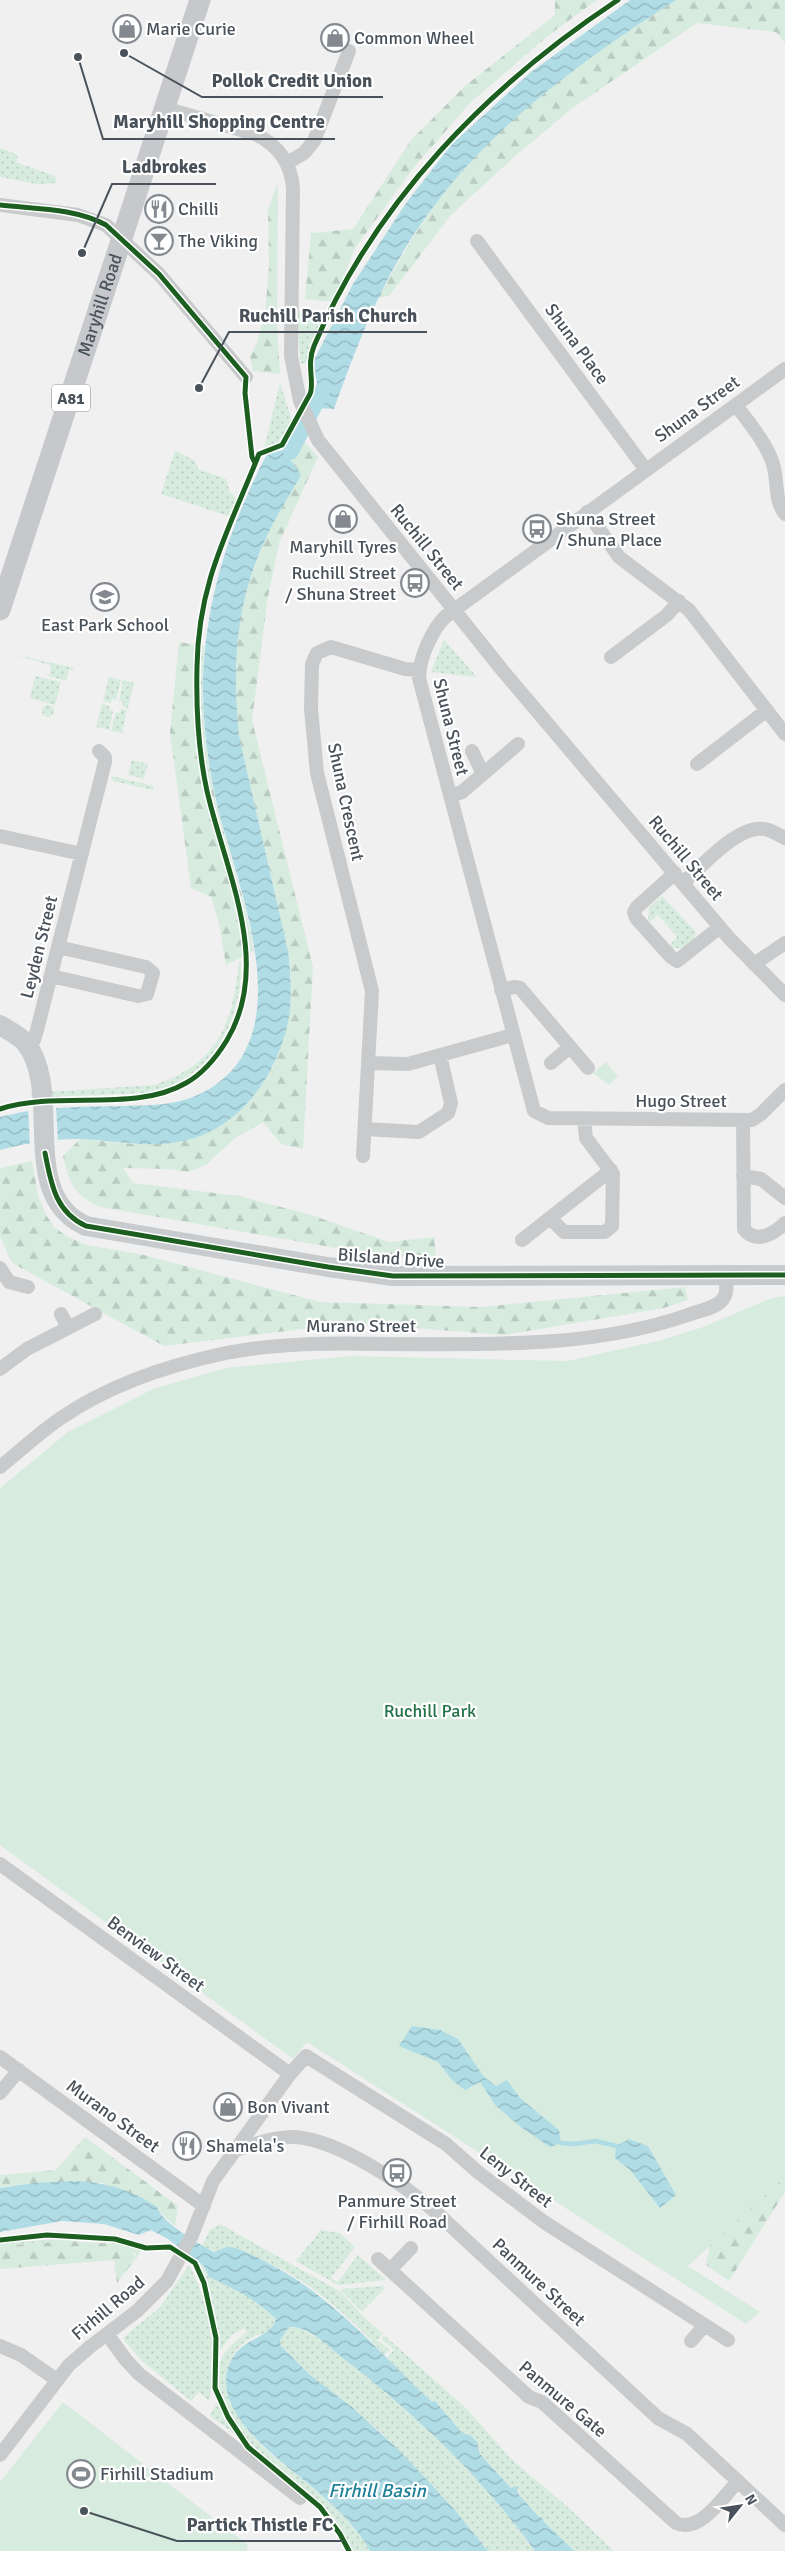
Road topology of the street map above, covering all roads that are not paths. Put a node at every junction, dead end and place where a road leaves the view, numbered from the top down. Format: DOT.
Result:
graph roads {
  1 [pos="200,0"];
  2 [pos="349,51"];
  3 [pos="164,108"];
  4 [pos="287,163"];
  5 [pos="0,205"];
  6 [pos="121,238"];
  7 [pos="477,241"];
  8 [pos="785,369"];
  9 [pos="246,377"];
  10 [pos="736,405"];
  11 [pos="646,470"];
  12 [pos="587,512"];
  13 [pos="785,514"];
  14 [pos="1,601"];
  15 [pos="679,601"];
  16 [pos="454,609"];
  17 [pos="611,657"];
  18 [pos="419,670"];
  19 [pos="767,710"];
  20 [pos="785,734"];
  21 [pos="518,744"];
  22 [pos="98,751"];
  23 [pos="472,751"];
  24 [pos="697,764"];
  25 [pos="483,774"];
  26 [pos="450,796"];
  27 [pos="0,836"];
  28 [pos="785,838"];
  29 [pos="82,854"];
  30 [pos="679,878"];
  31 [pos="720,927"];
  32 [pos="785,943"];
  33 [pos="58,947"];
  34 [pos="754,964"];
  35 [pos="51,976"];
  36 [pos="502,990"];
  37 [pos="785,995"];
  38 [pos="0,1024"];
  39 [pos="513,1035"];
  40 [pos="27,1046"];
  41 [pos="570,1047"];
  42 [pos="440,1055"];
  43 [pos="369,1063"];
  44 [pos="551,1063"];
  45 [pos="588,1068"];
  46 [pos="785,1090"];
  47 [pos="564,1118"];
  48 [pos="584,1119"];
  49 [pos="743,1120"];
  50 [pos="365,1130"];
  51 [pos="363,1156"];
  52 [pos="611,1170"];
  53 [pos="743,1176"];
  54 [pos="785,1198"];
  55 [pos="551,1219"];
  56 [pos="785,1223"];
  57 [pos="522,1240"];
  58 [pos="0,1268"];
  59 [pos="785,1275"];
  60 [pos="726,1276"];
  61 [pos="5,1286"];
  62 [pos="28,1287"];
  63 [pos="61,1314"];
  64 [pos="95,1314"];
  65 [pos="68,1328"];
  66 [pos="0,1369"];
  67 [pos="0,1468"];
  68 [pos="0,1864"];
  69 [pos="306,2056"];
  70 [pos="0,2057"];
  71 [pos="19,2070"];
  72 [pos="290,2074"];
  73 [pos="0,2093"];
  74 [pos="235,2150"];
  75 [pos="204,2206"];
  76 [pos="411,2248"];
  77 [pos="378,2259"];
  78 [pos="390,2270"];
  79 [pos="704,2325"];
  80 [pos="107,2334"];
  81 [pos="728,2340"];
  82 [pos="691,2341"];
  83 [pos="0,2346"];
  84 [pos="57,2380"];
  85 [pos="0,2455"];
  86 [pos="738,2481"];
  87 [pos="300,2498"];
  88 [pos="785,2525"];
  1 -- 3 [label="main road, Maryhill Road / A81"];
  2 -- 4 [label="street"];
  3 -- 4 [label="street, Ruchill Street"];
  3 -- 6 [label="main road, Maryhill Road / A81"];
  4 -- 16 [label="street, Ruchill Street"];
  5 -- 6 [label="street"];
  6 -- 9 [label="street"];
  6 -- 14 [label="main road, Maryhill Road / A81"];
  7 -- 11 [label="street, Shuna Place"];
  8 -- 10 [label="street, Shuna Street"];
  10 -- 11 [label="street, Shuna Street"];
  10 -- 13 [label="street"];
  11 -- 12 [label="street, Shuna Street"];
  12 -- 15 [label="street"];
  12 -- 16 [label="street, Shuna Street"];
  15 -- 17 [label="street"];
  15 -- 19 [label="street"];
  16 -- 18 [label="street, Shuna Street"];
  16 -- 30 [label="street, Ruchill Street"];
  18 -- 26 [label="street, Shuna Street"];
  18 -- 43 [label="street, Shuna Crescent"];
  19 -- 20 [label="street"];
  19 -- 24 [label="street"];
  21 -- 25 [label="street"];
  22 -- 29 [label="street, Leyden Street"];
  23 -- 25 [label="street"];
  25 -- 26 [label="street"];
  26 -- 36 [label="street, Shuna Street"];
  27 -- 29 [label="street"];
  28 -- 30 [label="street"];
  29 -- 33 [label="street, Leyden Street"];
  30 -- 31 [label="street, Ruchill Street"];
  30 -- 31 [label="street"];
  31 -- 34 [label="street, Ruchill Street"];
  32 -- 34 [label="street"];
  33 -- 35 [label="street, Leyden Street"];
  33 -- 35 [label="street"];
  34 -- 37 [label="street, Ruchill Street"];
  35 -- 40 [label="street, Leyden Street"];
  36 -- 39 [label="street, Shuna Street"];
  36 -- 41 [label="street"];
  38 -- 40 [label="main road, Bilsland Drive"];
  39 -- 42 [label="street"];
  39 -- 47 [label="street, Shuna Street"];
  40 -- 60 [label="main road, Bilsland Drive"];
  41 -- 44 [label="street"];
  41 -- 45 [label="street"];
  42 -- 43 [label="street"];
  42 -- 50 [label="street"];
  43 -- 50 [label="street, Shuna Crescent"];
  46 -- 49 [label="street, Hugo Street"];
  47 -- 48 [label="street, Hugo Street"];
  48 -- 49 [label="street, Hugo Street"];
  48 -- 52 [label="street"];
  49 -- 53 [label="street"];
  50 -- 51 [label="street, Shuna Crescent"];
  52 -- 55 [label="street"];
  52 -- 55 [label="street"];
  53 -- 54 [label="street"];
  53 -- 56 [label="street"];
  55 -- 57 [label="street"];
  58 -- 61 [label="street"];
  59 -- 60 [label="main road, Bilsland Drive"];
  60 -- 67 [label="street, Murano Street"];
  61 -- 62 [label="street"];
  63 -- 65 [label="street"];
  64 -- 65 [label="street"];
  65 -- 66 [label="street"];
  68 -- 72 [label="street, Benview Street"];
  69 -- 72 [label="street, Firhill Road"];
  69 -- 79 [label="street, Leny Street"];
  70 -- 71 [label="street, Murano Street"];
  71 -- 73 [label="street"];
  71 -- 75 [label="street, Murano Street"];
  72 -- 74 [label="street, Firhill Road"];
  74 -- 75 [label="street, Firhill Road"];
  74 -- 86 [label="street, Panmure Street"];
  75 -- 80 [label="street, Firhill Road"];
  76 -- 78 [label="street"];
  77 -- 78 [label="street, Panmure Gate"];
  78 -- 86 [label="street, Panmure Gate"];
  79 -- 81 [label="street, Leny Street"];
  79 -- 82 [label="street"];
  80 -- 84 [label="street, Firhill Road"];
  80 -- 87 [label="street"];
  83 -- 84 [label="street"];
  84 -- 85 [label="street, Firhill Road"];
  86 -- 88 [label="street, Panmure Street"];
}
